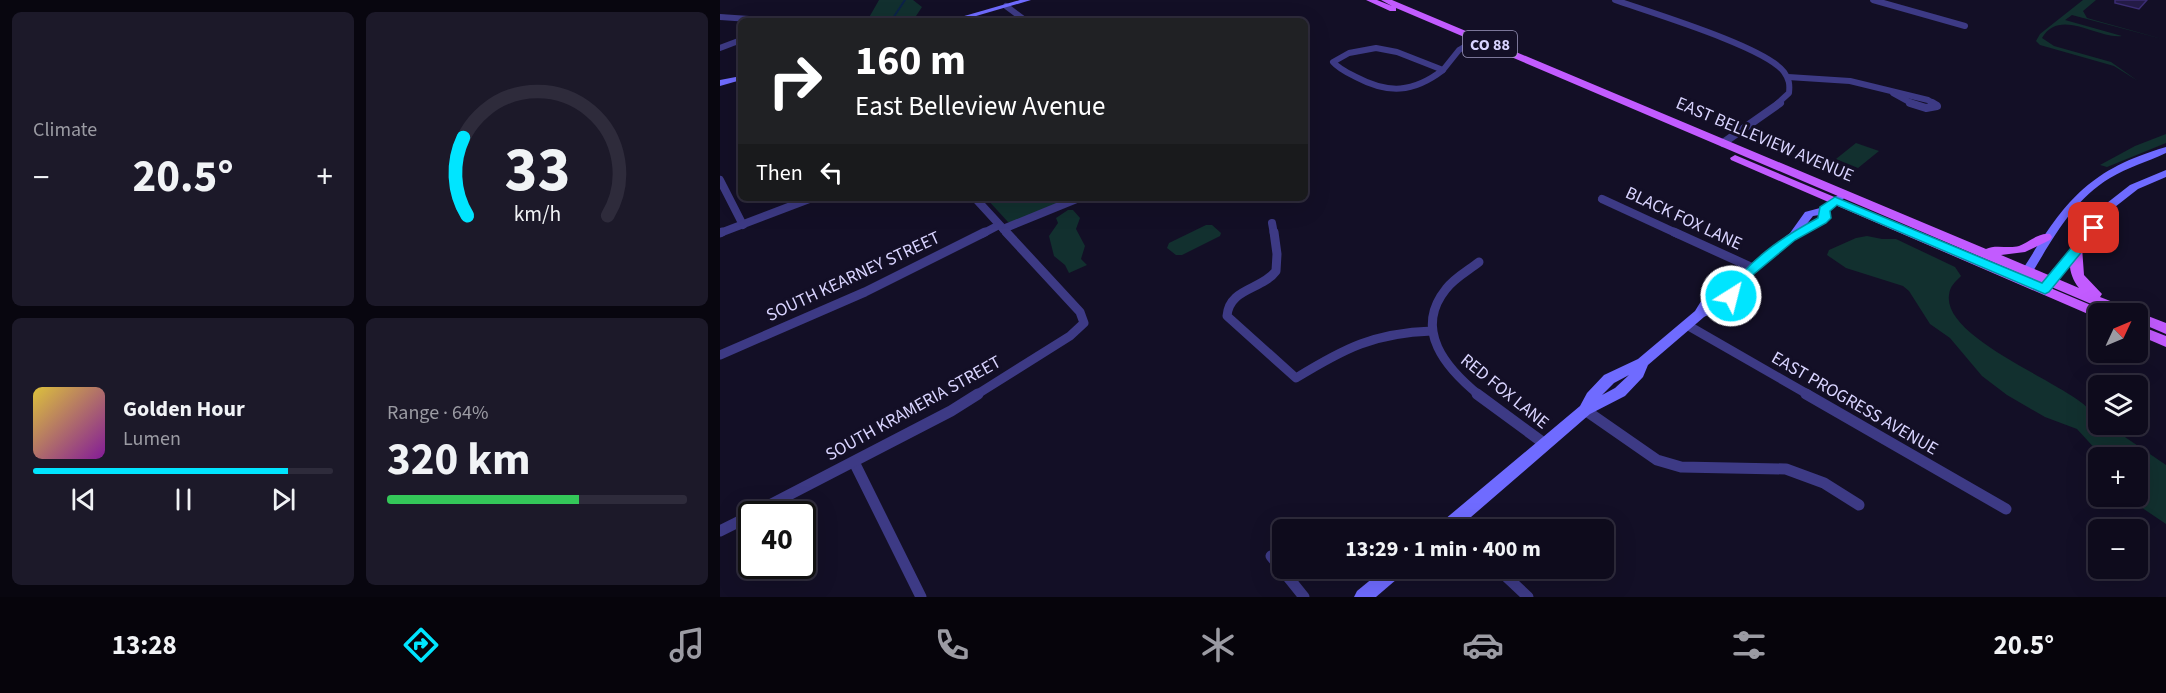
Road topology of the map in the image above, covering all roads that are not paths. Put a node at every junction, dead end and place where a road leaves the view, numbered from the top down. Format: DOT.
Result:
graph roads {
  1 [pos="1028,0"];
  2 [pos="1370,0"];
  3 [pos="1385,0"];
  4 [pos="1615,0"];
  5 [pos="1873,0"];
  6 [pos="1006,6"];
  7 [pos="720,17"];
  8 [pos="738,18"];
  9 [pos="962,18"];
  10 [pos="1022,18"];
  11 [pos="1965,26"];
  12 [pos="738,41"];
  13 [pos="1471,43"];
  14 [pos="720,48"];
  15 [pos="1444,70"];
  16 [pos="1788,77"];
  17 [pos="738,79"];
  18 [pos="720,83"];
  19 [pos="1893,93"];
  20 [pos="1723,143"];
  21 [pos="2166,150"];
  22 [pos="2166,173"];
  23 [pos="720,180"];
  24 [pos="1840,197"];
  25 [pos="1602,199"];
  26 [pos="804,201"];
  27 [pos="978,201"];
  28 [pos="1071,201"];
  29 [pos="1272,223"];
  30 [pos="743,225"];
  31 [pos="1001,227"];
  32 [pos="720,233"];
  33 [pos="2046,237"];
  34 [pos="1965,243"];
  35 [pos="2078,250"];
  36 [pos="1479,262"];
  37 [pos="1751,270"];
  38 [pos="2025,275"];
  39 [pos="2048,284"];
  40 [pos="2100,303"];
  41 [pos="2112,303"];
  42 [pos="2088,307"];
  43 [pos="2148,321"];
  44 [pos="1687,325"];
  45 [pos="2166,329"];
  46 [pos="1432,331"];
  47 [pos="2148,334"];
  48 [pos="2166,342"];
  49 [pos="720,355"];
  50 [pos="1585,410"];
  51 [pos="1545,444"];
  52 [pos="854,462"];
  53 [pos="779,501"];
  54 [pos="1859,505"];
  55 [pos="2006,509"];
  56 [pos="1460,519"];
  57 [pos="738,522"];
  58 [pos="720,531"];
  59 [pos="1270,556"];
  60 [pos="1385,579"];
  61 [pos="1509,579"];
  62 [pos="921,597"];
  63 [pos="1304,597"];
  64 [pos="1363,597"];
  65 [pos="1528,597"];
  1 -- 6 [label="street"];
  2 -- 13 [label="main road, EAST BELLEVIEW AVENUE / CO 88"];
  3 -- 20 [label="main road, EAST BELLEVIEW AVENUE / CO 88"];
  4 -- 16 [label="street"];
  5 -- 11 [label="street"];
  6 -- 9 [label="street"];
  6 -- 10 [label="street"];
  7 -- 8 [label="street"];
  12 -- 14 [label="street"];
  13 -- 15 [label="street"];
  13 -- 24 [label="main road, EAST BELLEVIEW AVENUE / CO 88"];
  15 -- 15 [label="street"];
  16 -- 19 [label="street"];
  16 -- 20 [label="street"];
  17 -- 18 [label="street"];
  19 -- 19 [label="street"];
  20 -- 24 [label="main road, EAST BELLEVIEW AVENUE / CO 88"];
  21 -- 33 [label="street"];
  22 -- 35 [label="street"];
  23 -- 30 [label="street"];
  24 -- 34 [label="main road, EAST BELLEVIEW AVENUE / CO 88"];
  24 -- 37 [label="street"];
  24 -- 38 [label="main road, EAST BELLEVIEW AVENUE / CO 88"];
  25 -- 37 [label="street, BLACK FOX LANE"];
  26 -- 30 [label="street"];
  27 -- 31 [label="street"];
  28 -- 31 [label="street, SOUTH KEARNEY STREET"];
  29 -- 46 [label="street"];
  30 -- 32 [label="street"];
  31 -- 49 [label="street, SOUTH KEARNEY STREET"];
  31 -- 52 [label="street, SOUTH KRAMERIA STREET"];
  33 -- 34 [label="main road"];
  33 -- 38 [label="street"];
  34 -- 38 [label="main road, EAST BELLEVIEW AVENUE / CO 88"];
  35 -- 39 [label="street"];
  35 -- 41 [label="main road"];
  36 -- 46 [label="street, RED FOX LANE"];
  37 -- 44 [label="street"];
  38 -- 39 [label="main road, EAST BELLEVIEW AVENUE / CO 88"];
  39 -- 40 [label="main road, EAST BELLEVIEW AVENUE / CO 88"];
  39 -- 42 [label="main road, EAST BELLEVIEW AVENUE / CO 88"];
  43 -- 45 [label="main road"];
  44 -- 50 [label="street"];
  44 -- 55 [label="street, EAST PROGRESS AVENUE"];
  46 -- 51 [label="street, RED FOX LANE"];
  47 -- 48 [label="main road"];
  50 -- 51 [label="street"];
  50 -- 54 [label="street"];
  51 -- 56 [label="street"];
  52 -- 53 [label="street, SOUTH KRAMERIA STREET"];
  52 -- 62 [label="street"];
  57 -- 58 [label="street, SOUTH KRAMERIA STREET"];
  59 -- 63 [label="street"];
  60 -- 64 [label="street"];
  61 -- 65 [label="street"];
}
